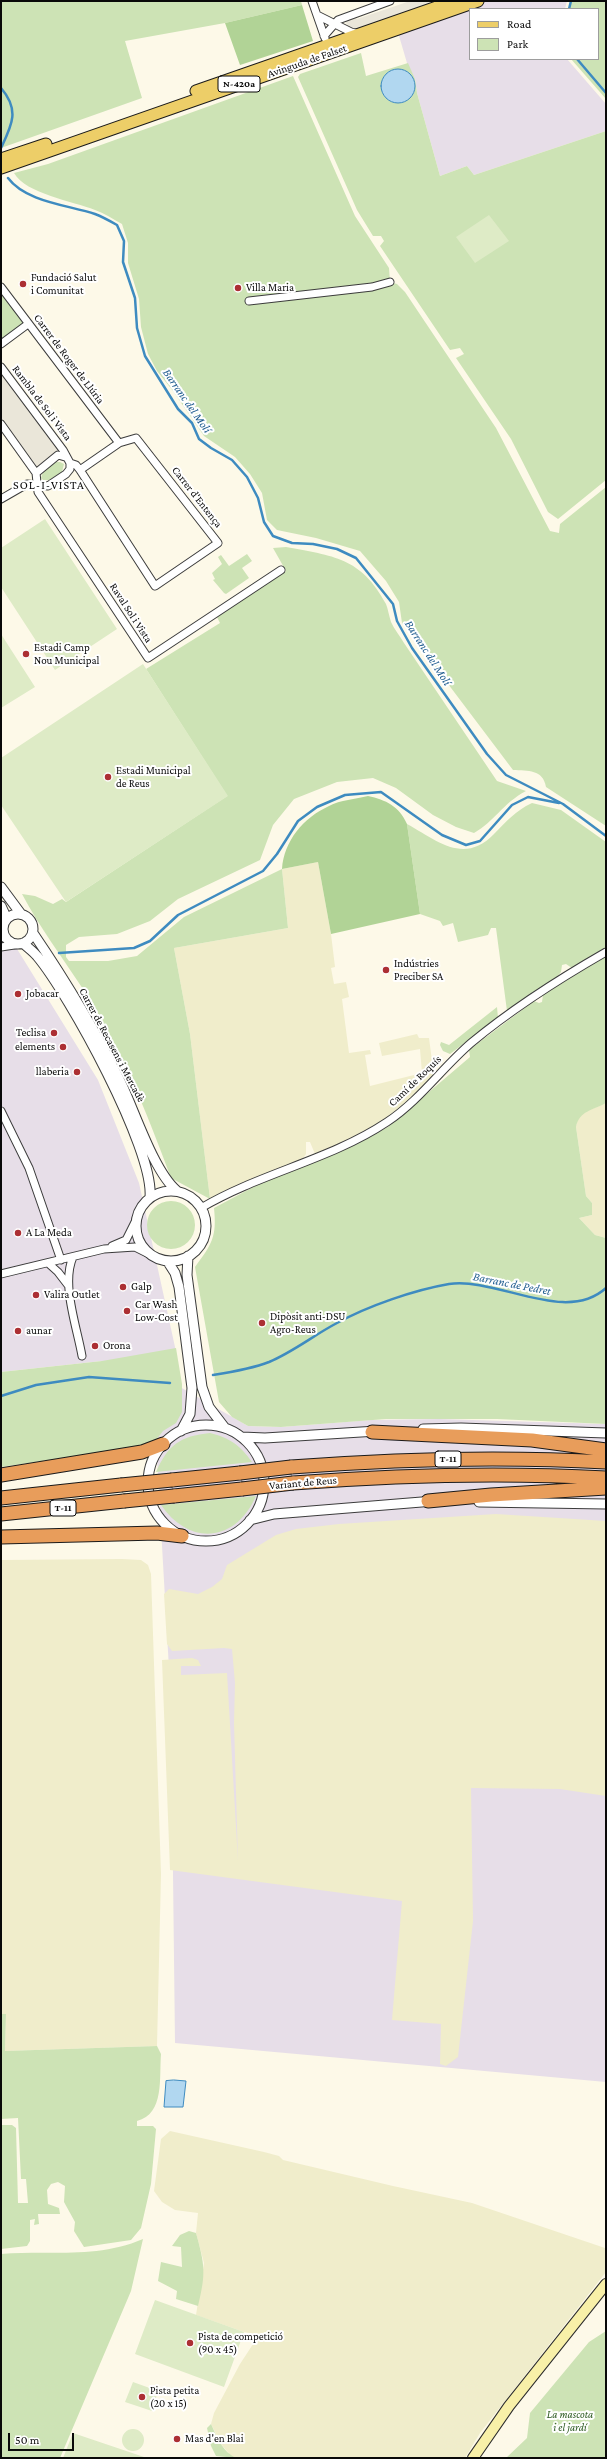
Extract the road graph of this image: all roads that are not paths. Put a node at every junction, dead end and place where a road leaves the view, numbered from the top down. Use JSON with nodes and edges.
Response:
{"nodes":[{"id":1,"x":312,"y":1,"type":"edge"},
{"id":2,"x":390,"y":1,"type":"edge"},
{"id":3,"x":454,"y":1,"type":"edge"},
{"id":4,"x":478,"y":1,"type":"edge"},
{"id":5,"x":317,"y":15,"type":"junction"},
{"id":6,"x":334,"y":24,"type":"junction"},
{"id":7,"x":361,"y":34,"type":"junction"},
{"id":8,"x":326,"y":41,"type":"junction"},
{"id":9,"x":1,"y":159,"type":"edge"},
{"id":10,"x":1,"y":168,"type":"edge"},
{"id":11,"x":390,"y":282,"type":"dead end"},
{"id":12,"x":1,"y":287,"type":"edge"},
{"id":13,"x":249,"y":301,"type":"dead end"},
{"id":14,"x":28,"y":324,"type":"junction"},
{"id":15,"x":1,"y":344,"type":"edge"},
{"id":16,"x":1,"y":366,"type":"edge"},
{"id":17,"x":1,"y":424,"type":"edge"},
{"id":18,"x":119,"y":443,"type":"junction"},
{"id":19,"x":68,"y":460,"type":"junction"},
{"id":20,"x":80,"y":470,"type":"junction"},
{"id":21,"x":36,"y":472,"type":"junction"},
{"id":22,"x":38,"y":485,"type":"junction"},
{"id":23,"x":1,"y":498,"type":"edge"},
{"id":24,"x":281,"y":570,"type":"dead end"},
{"id":25,"x":1,"y":887,"type":"edge"},
{"id":26,"x":1,"y":906,"type":"edge"},
{"id":27,"x":21,"y":914,"type":"junction"},
{"id":28,"x":7,"y":918,"type":"junction"},
{"id":29,"x":33,"y":933,"type":"junction"},
{"id":30,"x":3,"y":937,"type":"edge"},
{"id":31,"x":22,"y":944,"type":"junction"},
{"id":32,"x":1,"y":947,"type":"edge"},
{"id":33,"x":606,"y":952,"type":"edge"},
{"id":34,"x":1,"y":1111,"type":"edge"},
{"id":35,"x":176,"y":1191,"type":"junction"},
{"id":36,"x":150,"y":1196,"type":"junction"},
{"id":37,"x":201,"y":1208,"type":"junction"},
{"id":38,"x":135,"y":1222,"type":"junction"},
{"id":39,"x":104,"y":1249,"type":"junction"},
{"id":40,"x":147,"y":1252,"type":"junction"},
{"id":41,"x":188,"y":1256,"type":"junction"},
{"id":42,"x":73,"y":1257,"type":"junction"},
{"id":43,"x":62,"y":1260,"type":"junction"},
{"id":44,"x":168,"y":1262,"type":"junction"},
{"id":45,"x":48,"y":1263,"type":"junction"},
{"id":46,"x":1,"y":1274,"type":"edge"},
{"id":47,"x":68,"y":1286,"type":"junction"},
{"id":48,"x":82,"y":1356,"type":"dead end"},
{"id":49,"x":225,"y":1428,"type":"junction"},
{"id":50,"x":181,"y":1430,"type":"junction"},
{"id":51,"x":372,"y":1432,"type":"junction"},
{"id":52,"x":606,"y":1433,"type":"edge"},
{"id":53,"x":242,"y":1437,"type":"junction"},
{"id":54,"x":164,"y":1444,"type":"junction"},
{"id":55,"x":606,"y":1450,"type":"edge"},
{"id":56,"x":606,"y":1462,"type":"edge"},
{"id":57,"x":1,"y":1475,"type":"edge"},
{"id":58,"x":606,"y":1478,"type":"edge"},
{"id":59,"x":606,"y":1488,"type":"edge"},
{"id":60,"x":1,"y":1498,"type":"edge"},
{"id":61,"x":428,"y":1501,"type":"junction"},
{"id":62,"x":606,"y":1504,"type":"edge"},
{"id":63,"x":1,"y":1514,"type":"edge"},
{"id":64,"x":250,"y":1520,"type":"junction"},
{"id":65,"x":182,"y":1536,"type":"junction"},
{"id":66,"x":1,"y":1537,"type":"edge"},
{"id":67,"x":606,"y":2284,"type":"edge"},
{"id":68,"x":473,"y":2458,"type":"edge"}],
"edges":[{"from":1,"to":5,"type":"street"},
{"from":2,"to":6,"type":"street","name":"Avinguda de Falset"},
{"from":3,"to":7,"type":"main road","name":"Avinguda de Falset","number":"N-420a"},
{"from":4,"to":10,"type":"main road","name":"Avinguda de Falset","number":"N-420a"},
{"from":5,"to":6,"type":"street"},
{"from":5,"to":8,"type":"street"},
{"from":6,"to":7,"type":"street"},
{"from":6,"to":8,"type":"street","name":"Avinguda de Falset"},
{"from":7,"to":8,"type":"main road","name":"Avinguda de Falset","number":"N-420a"},
{"from":8,"to":9,"type":"main road","name":"Avinguda de Falset","number":"N-420a"},
{"from":11,"to":13,"type":"street"},
{"from":12,"to":14,"type":"street","name":"Carrer de Roger de Llúria"},
{"from":14,"to":15,"type":"street"},
{"from":14,"to":18,"type":"street","name":"Carrer de Roger de Llúria"},
{"from":16,"to":19,"type":"street","name":"Rambla de Sol i Vista"},
{"from":17,"to":21,"type":"street"},
{"from":18,"to":20,"type":"street"},
{"from":18,"to":20,"type":"street","name":"Carrer d'Entença"},
{"from":19,"to":20,"type":"street","name":"Rambla de Sol i Vista"},
{"from":19,"to":21,"type":"street"},
{"from":19,"to":22,"type":"street"},
{"from":21,"to":22,"type":"street"},
{"from":22,"to":23,"type":"street"},
{"from":22,"to":24,"type":"street","name":"Raval Sol i Vista"},
{"from":25,"to":27,"type":"street"},
{"from":26,"to":28,"type":"street"},
{"from":27,"to":28,"type":"street"},
{"from":27,"to":29,"type":"street"},
{"from":28,"to":30,"type":"street"},
{"from":29,"to":31,"type":"street"},
{"from":29,"to":35,"type":"street","name":"Carrer de Recasens i Mercadè"},
{"from":30,"to":31,"type":"street"},
{"from":31,"to":32,"type":"street"},
{"from":31,"to":36,"type":"street","name":"Carrer de Recasens i Mercadè"},
{"from":33,"to":37,"type":"street","name":"Camí de Roquís"},
{"from":34,"to":43,"type":"street"},
{"from":35,"to":36,"type":"street"},
{"from":35,"to":37,"type":"street"},
{"from":36,"to":38,"type":"street"},
{"from":37,"to":41,"type":"street"},
{"from":38,"to":39,"type":"street"},
{"from":38,"to":40,"type":"street"},
{"from":39,"to":40,"type":"street"},
{"from":39,"to":42,"type":"street"},
{"from":40,"to":44,"type":"street"},
{"from":41,"to":44,"type":"street"},
{"from":41,"to":49,"type":"street"},
{"from":42,"to":43,"type":"street"},
{"from":42,"to":47,"type":"street"},
{"from":43,"to":45,"type":"street"},
{"from":44,"to":50,"type":"street"},
{"from":45,"to":46,"type":"street"},
{"from":45,"to":47,"type":"street"},
{"from":47,"to":48,"type":"street"},
{"from":49,"to":50,"type":"street"},
{"from":49,"to":53,"type":"street"},
{"from":50,"to":54,"type":"street"},
{"from":51,"to":52,"type":"street"},
{"from":51,"to":53,"type":"street"},
{"from":51,"to":55,"type":"highway"},
{"from":53,"to":64,"type":"street"},
{"from":54,"to":57,"type":"highway"},
{"from":54,"to":65,"type":"street"},
{"from":56,"to":60,"type":"highway","name":"Variant de Reus","number":"T-11","bridge":true},
{"from":58,"to":63,"type":"highway","name":"Variant de Reus","number":"T-11","bridge":true},
{"from":59,"to":61,"type":"highway"},
{"from":61,"to":62,"type":"street"},
{"from":61,"to":64,"type":"street"},
{"from":64,"to":65,"type":"street"},
{"from":65,"to":66,"type":"highway"},
{"from":67,"to":68,"type":"main road"}]}
